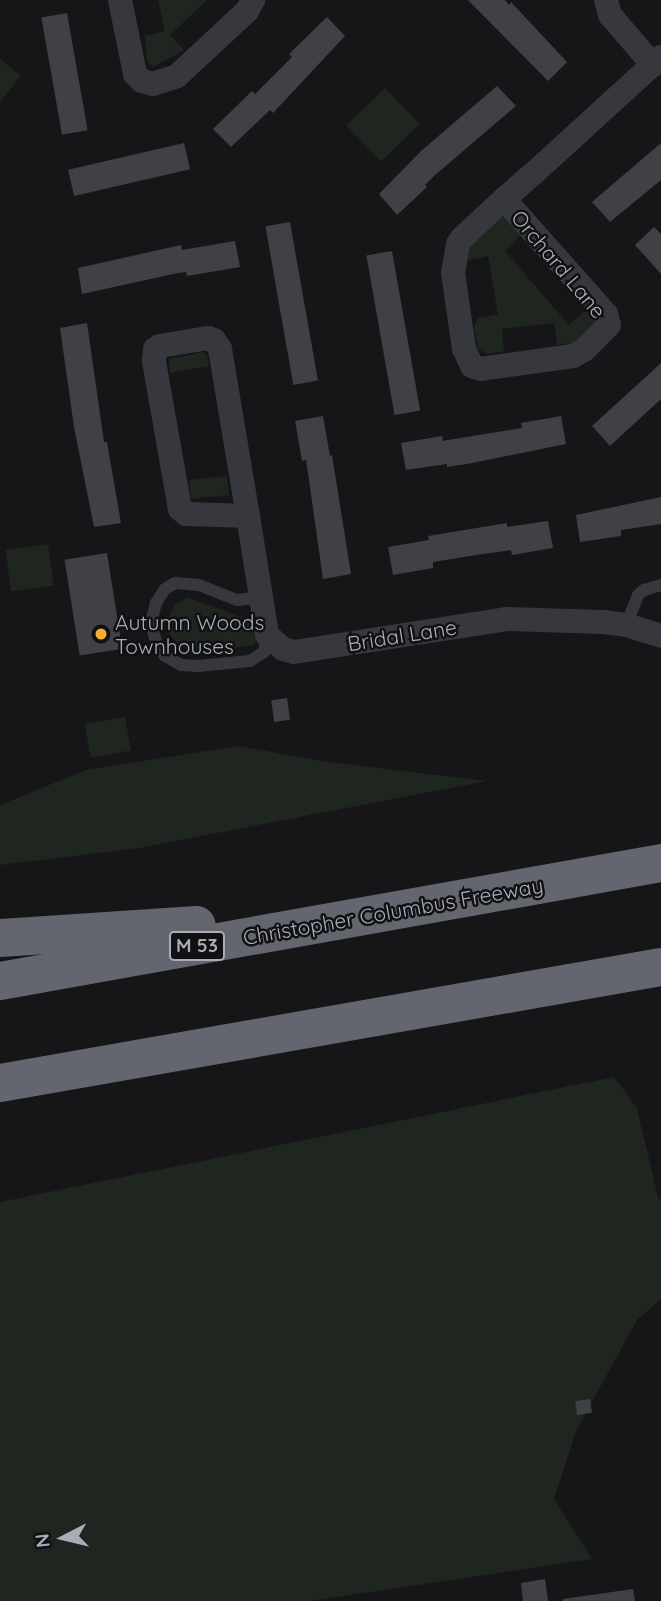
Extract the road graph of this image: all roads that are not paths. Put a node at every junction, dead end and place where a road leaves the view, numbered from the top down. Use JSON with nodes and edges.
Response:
{"nodes":[{"id":1,"x":120,"y":0,"type":"edge"},
{"id":2,"x":253,"y":0,"type":"edge"},
{"id":3,"x":603,"y":5,"type":"edge"},
{"id":4,"x":657,"y":61,"type":"edge"},
{"id":5,"x":504,"y":199,"type":"junction"},
{"id":6,"x":248,"y":516,"type":"junction"},
{"id":7,"x":661,"y":586,"type":"edge"},
{"id":8,"x":261,"y":597,"type":"junction"},
{"id":9,"x":626,"y":625,"type":"junction"},
{"id":10,"x":267,"y":635,"type":"junction"},
{"id":11,"x":661,"y":636,"type":"edge"},
{"id":12,"x":294,"y":652,"type":"junction"},
{"id":13,"x":250,"y":661,"type":"junction"},
{"id":14,"x":661,"y":863,"type":"edge"},
{"id":15,"x":394,"y":911,"type":"junction"},
{"id":16,"x":0,"y":938,"type":"edge"},
{"id":17,"x":661,"y":967,"type":"edge"},
{"id":18,"x":0,"y":981,"type":"edge"},
{"id":19,"x":323,"y":1025,"type":"junction"},
{"id":20,"x":0,"y":1083,"type":"edge"},
{"id":21,"x":0,"y":1099,"type":"edge"}],
"edges":[{"from":1,"to":2,"type":"street"},
{"from":3,"to":4,"type":"street"},
{"from":4,"to":5,"type":"street","name":"Orchard Lane"},
{"from":5,"to":5,"type":"street","name":"Orchard Lane"},
{"from":6,"to":6,"type":"street"},
{"from":6,"to":8,"type":"street"},
{"from":7,"to":9,"type":"lane"},
{"from":8,"to":10,"type":"street"},
{"from":8,"to":13,"type":"lane"},
{"from":9,"to":11,"type":"street","name":"Bridal Lane"},
{"from":9,"to":12,"type":"street","name":"Bridal Lane"},
{"from":10,"to":12,"type":"street"},
{"from":10,"to":13,"type":"lane"},
{"from":12,"to":13,"type":"lane"},
{"from":14,"to":15,"type":"highway","name":"Christopher Columbus Freeway","number":"M 53"},
{"from":15,"to":16,"type":"highway"},
{"from":15,"to":18,"type":"highway","name":"Christopher Columbus Freeway","number":"M 53"},
{"from":17,"to":19,"type":"highway"},
{"from":19,"to":20,"type":"highway"},
{"from":19,"to":21,"type":"highway"}]}
